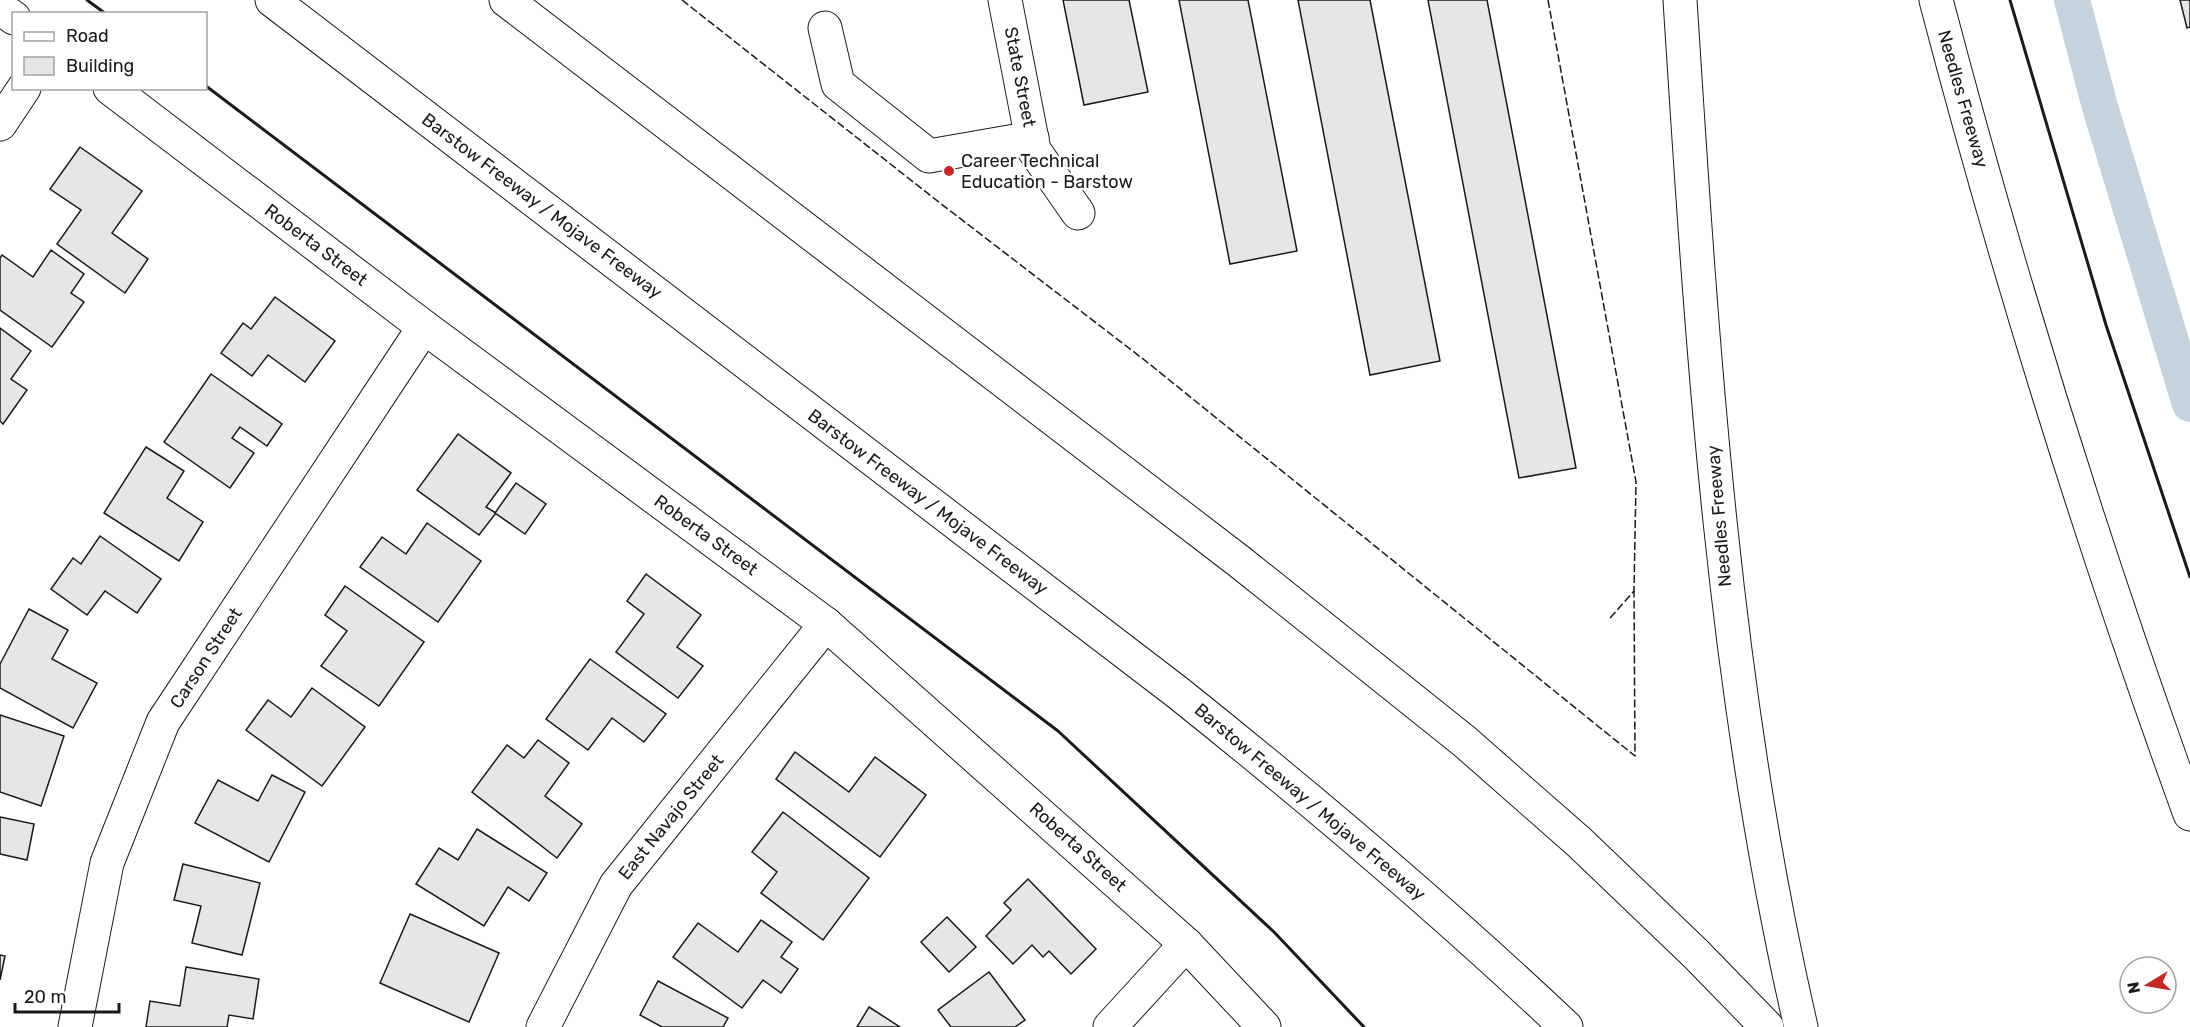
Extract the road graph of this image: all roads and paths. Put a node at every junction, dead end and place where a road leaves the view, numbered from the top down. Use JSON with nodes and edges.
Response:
{"nodes":[{"id":1,"x":272,"y":0,"type":"edge"},
{"id":2,"x":506,"y":0,"type":"edge"},
{"id":3,"x":1005,"y":0,"type":"edge"},
{"id":4,"x":1680,"y":0,"type":"edge"},
{"id":5,"x":1936,"y":0,"type":"edge"},
{"id":6,"x":825,"y":28,"type":"dead end"},
{"id":7,"x":23,"y":90,"type":"edge"},
{"id":8,"x":113,"y":90,"type":"edge"},
{"id":9,"x":0,"y":124,"type":"edge"},
{"id":10,"x":1032,"y":138,"type":"junction"},
{"id":11,"x":1078,"y":213,"type":"dead end"},
{"id":12,"x":424,"y":327,"type":"junction"},
{"id":13,"x":826,"y":624,"type":"junction"},
{"id":14,"x":2190,"y":814,"type":"edge"},
{"id":15,"x":1186,"y":944,"type":"junction"},
{"id":16,"x":75,"y":1027,"type":"edge"},
{"id":17,"x":543,"y":1027,"type":"edge"},
{"id":18,"x":1110,"y":1027,"type":"edge"},
{"id":19,"x":1264,"y":1027,"type":"edge"},
{"id":20,"x":1566,"y":1027,"type":"edge"},
{"id":21,"x":1767,"y":1027,"type":"edge"},
{"id":22,"x":1801,"y":1027,"type":"edge"}],
"edges":[{"from":1,"to":20,"type":"main road","name":"Barstow Freeway / Mojave Freeway"},
{"from":2,"to":21,"type":"main road"},
{"from":3,"to":10,"type":"main road","name":"State Street"},
{"from":4,"to":22,"type":"main road","name":"Needles Freeway"},
{"from":5,"to":14,"type":"main road","name":"Needles Freeway"},
{"from":6,"to":10,"type":"main road"},
{"from":7,"to":9,"type":"main road"},
{"from":8,"to":12,"type":"main road","name":"Roberta Street"},
{"from":10,"to":11,"type":"main road","name":"State Street"},
{"from":12,"to":13,"type":"main road","name":"Roberta Street"},
{"from":12,"to":16,"type":"main road","name":"Carson Street"},
{"from":13,"to":15,"type":"main road","name":"Roberta Street"},
{"from":13,"to":17,"type":"main road","name":"East Navajo Street"},
{"from":15,"to":18,"type":"main road"},
{"from":15,"to":19,"type":"main road","name":"Roberta Street"}]}
